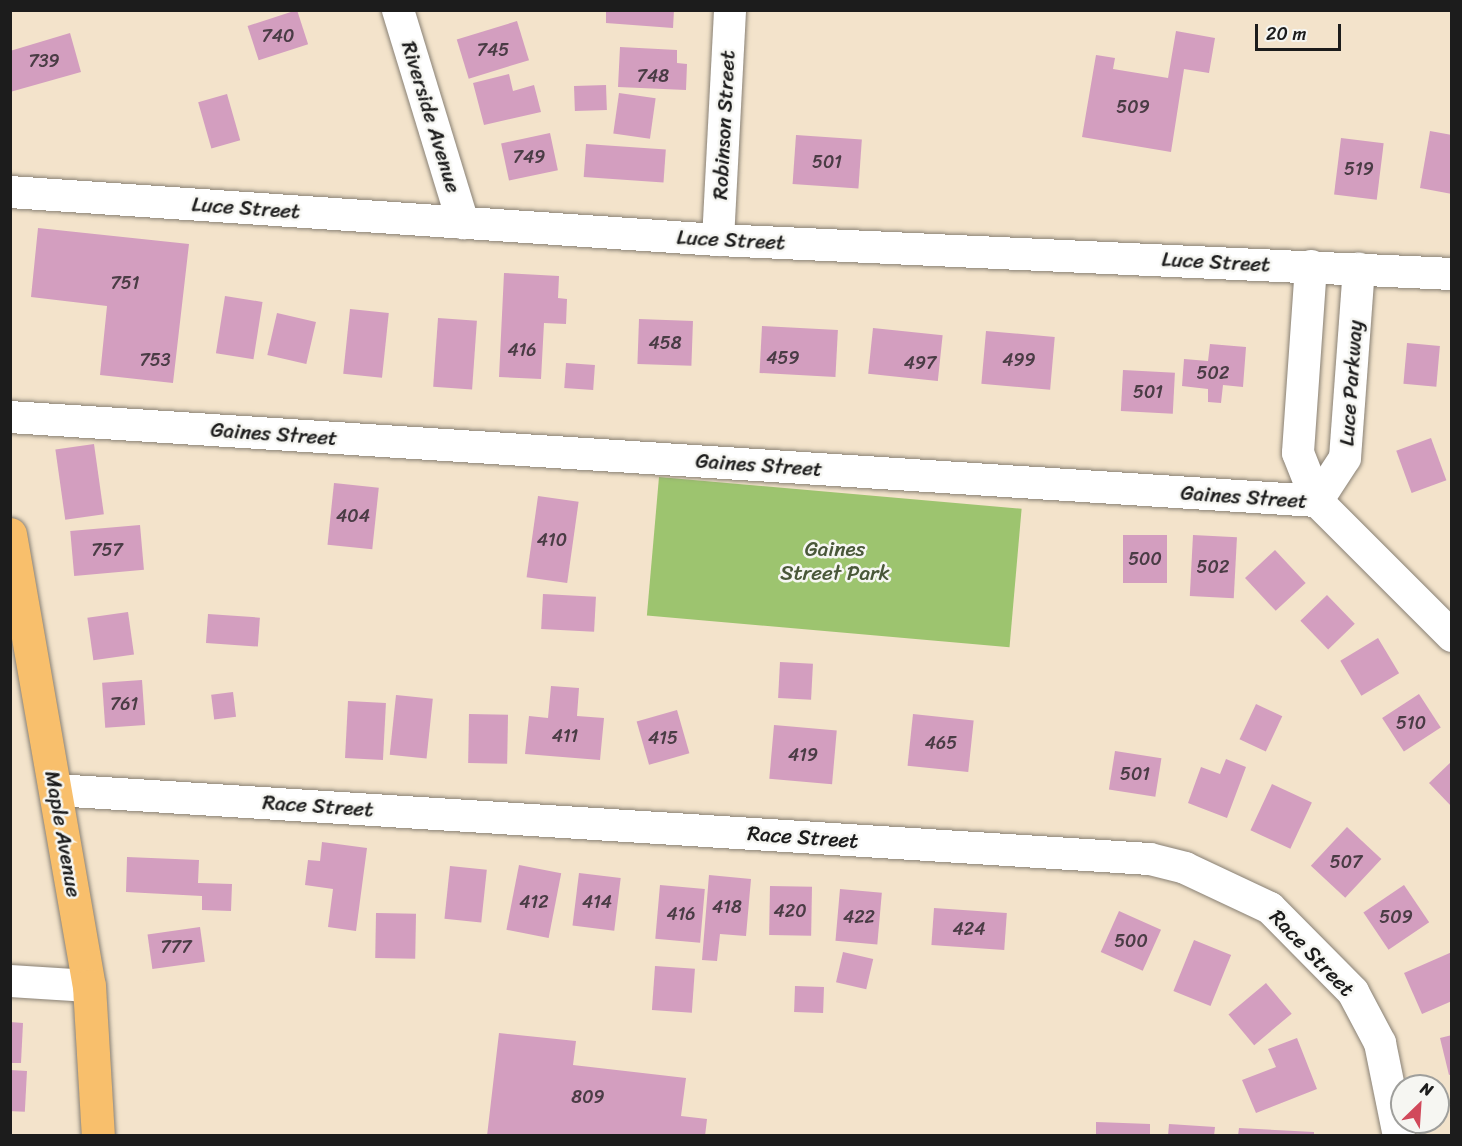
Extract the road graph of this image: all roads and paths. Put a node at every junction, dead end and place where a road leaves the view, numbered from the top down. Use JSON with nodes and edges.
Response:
{"nodes":[{"id":1,"x":398,"y":10,"type":"edge"},
{"id":2,"x":730,"y":10,"type":"edge"},
{"id":3,"x":10,"y":192,"type":"edge"},
{"id":4,"x":463,"y":223,"type":"junction"},
{"id":5,"x":718,"y":240,"type":"junction"},
{"id":6,"x":1311,"y":266,"type":"junction"},
{"id":7,"x":1359,"y":268,"type":"junction"},
{"id":8,"x":1452,"y":274,"type":"edge"},
{"id":9,"x":10,"y":417,"type":"edge"},
{"id":10,"x":1317,"y":501,"type":"junction"},
{"id":11,"x":10,"y":534,"type":"edge"},
{"id":12,"x":14,"y":571,"type":"edge"},
{"id":13,"x":1452,"y":636,"type":"edge"},
{"id":14,"x":56,"y":790,"type":"junction"},
{"id":15,"x":10,"y":981,"type":"edge"},
{"id":16,"x":88,"y":986,"type":"junction"},
{"id":17,"x":98,"y":1136,"type":"edge"},
{"id":18,"x":1399,"y":1136,"type":"edge"}],
"edges":[{"from":1,"to":4,"type":"street","name":"Riverside Avenue"},
{"from":2,"to":5,"type":"street","name":"Robinson Street"},
{"from":3,"to":4,"type":"street","name":"Luce Street"},
{"from":4,"to":5,"type":"street","name":"Luce Street"},
{"from":5,"to":6,"type":"street","name":"Luce Street"},
{"from":6,"to":7,"type":"street","name":"Luce Street"},
{"from":6,"to":10,"type":"street"},
{"from":7,"to":8,"type":"street","name":"Luce Street"},
{"from":7,"to":10,"type":"street","name":"Luce Parkway"},
{"from":9,"to":10,"type":"street","name":"Gaines Street"},
{"from":10,"to":13,"type":"street","name":"Gaines Street"},
{"from":11,"to":12,"type":"main road","name":"Maple Avenue"},
{"from":12,"to":14,"type":"main road","name":"Maple Avenue"},
{"from":14,"to":16,"type":"main road","name":"Maple Avenue"},
{"from":14,"to":18,"type":"street","name":"Race Street"},
{"from":15,"to":16,"type":"street"},
{"from":16,"to":17,"type":"main road","name":"Maple Avenue"}]}
